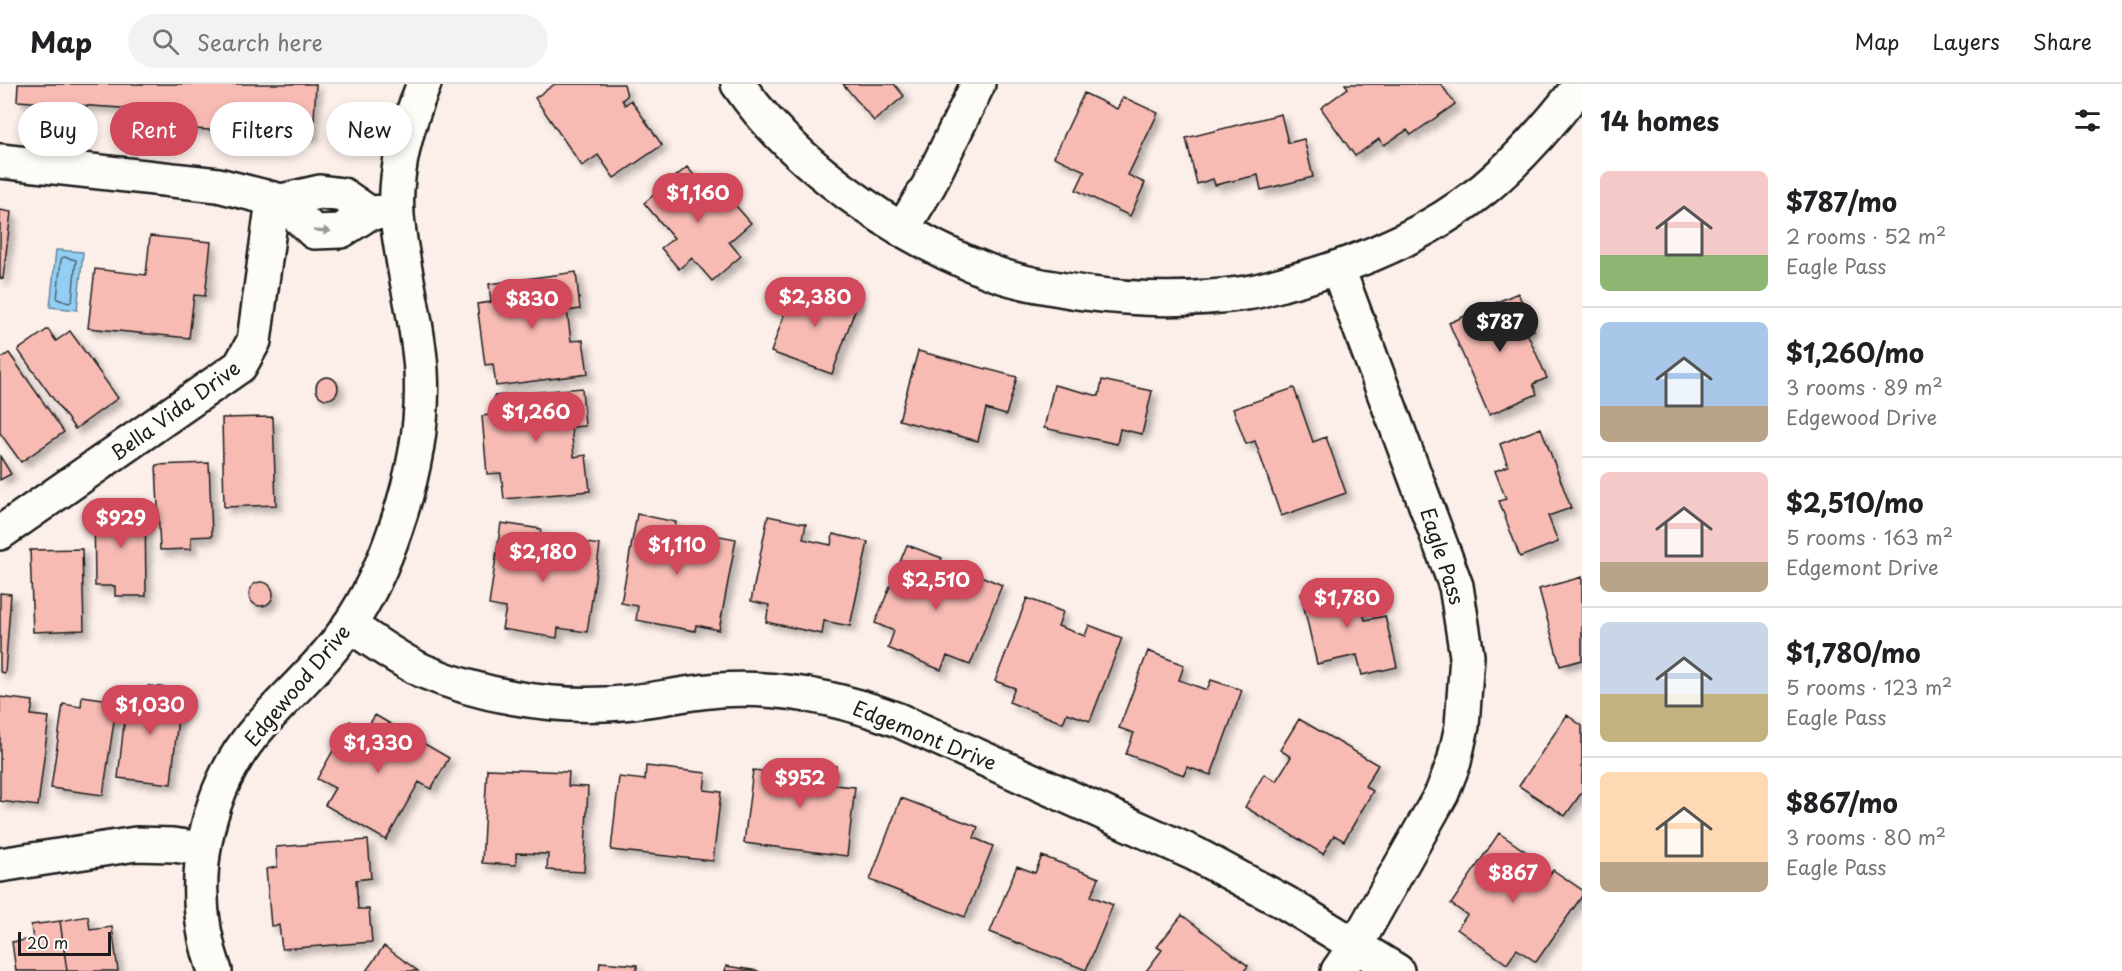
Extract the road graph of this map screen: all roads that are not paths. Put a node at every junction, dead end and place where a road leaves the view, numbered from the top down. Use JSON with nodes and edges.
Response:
{"nodes":[{"id":1,"x":424,"y":84,"type":"edge"},
{"id":2,"x":738,"y":84,"type":"edge"},
{"id":3,"x":978,"y":84,"type":"edge"},
{"id":4,"x":1581,"y":84,"type":"edge"},
{"id":5,"x":0,"y":161,"type":"edge"},
{"id":6,"x":277,"y":200,"type":"junction"},
{"id":7,"x":383,"y":212,"type":"junction"},
{"id":8,"x":902,"y":230,"type":"junction"},
{"id":9,"x":1338,"y":269,"type":"junction"},
{"id":10,"x":0,"y":533,"type":"edge"},
{"id":11,"x":349,"y":625,"type":"junction"},
{"id":12,"x":202,"y":849,"type":"junction"},
{"id":13,"x":0,"y":865,"type":"edge"},
{"id":14,"x":1347,"y":958,"type":"edge"},
{"id":15,"x":215,"y":971,"type":"edge"},
{"id":16,"x":1397,"y":971,"type":"edge"}],
"edges":[{"from":1,"to":7,"type":"street","name":"Edgewood Drive"},
{"from":2,"to":8,"type":"street"},
{"from":3,"to":8,"type":"street"},
{"from":4,"to":9,"type":"street"},
{"from":5,"to":6,"type":"street"},
{"from":6,"to":7,"type":"street"},
{"from":6,"to":10,"type":"street","name":"Bella Vida Drive"},
{"from":7,"to":11,"type":"street","name":"Edgewood Drive"},
{"from":8,"to":9,"type":"street"},
{"from":9,"to":14,"type":"street","name":"Eagle Pass"},
{"from":11,"to":12,"type":"street","name":"Edgewood Drive"},
{"from":11,"to":14,"type":"street","name":"Edgemont Drive"},
{"from":12,"to":13,"type":"street"},
{"from":12,"to":15,"type":"street","name":"Edgewood Drive"},
{"from":14,"to":16,"type":"street","name":"Edgemont Drive"}]}
